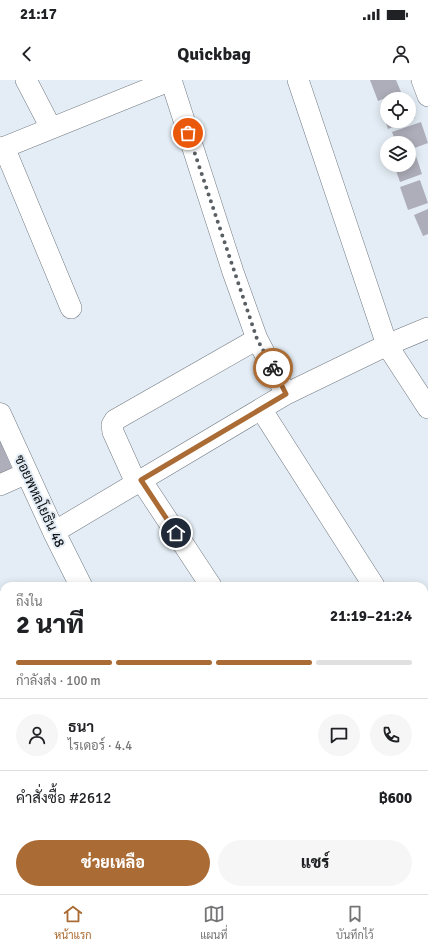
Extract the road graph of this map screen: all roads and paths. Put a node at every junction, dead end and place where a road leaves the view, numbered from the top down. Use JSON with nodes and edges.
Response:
{"nodes":[{"id":1,"x":26,"y":80,"type":"edge"},
{"id":2,"x":298,"y":80,"type":"edge"},
{"id":3,"x":422,"y":80,"type":"edge"},
{"id":4,"x":428,"y":96,"type":"edge"},
{"id":5,"x":51,"y":128,"type":"junction"},
{"id":6,"x":2,"y":148,"type":"edge"},
{"id":7,"x":71,"y":308,"type":"dead end"},
{"id":8,"x":428,"y":328,"type":"edge"},
{"id":9,"x":257,"y":339,"type":"junction"},
{"id":10,"x":387,"y":345,"type":"junction"},
{"id":11,"x":286,"y":394,"type":"junction"},
{"id":12,"x":428,"y":408,"type":"edge"},
{"id":13,"x":261,"y":409,"type":"junction"},
{"id":14,"x":0,"y":414,"type":"edge"},
{"id":15,"x":27,"y":473,"type":"junction"},
{"id":16,"x":138,"y":482,"type":"junction"},
{"id":17,"x":0,"y":485,"type":"edge"},
{"id":18,"x":54,"y":532,"type":"junction"},
{"id":19,"x":79,"y":582,"type":"edge"},
{"id":20,"x":208,"y":582,"type":"edge"},
{"id":21,"x":371,"y":582,"type":"edge"}],
"edges":[{"from":1,"to":5,"type":"street"},
{"from":2,"to":10,"type":"street"},
{"from":3,"to":4,"type":"street"},
{"from":5,"to":6,"type":"street"},
{"from":5,"to":9,"type":"street"},
{"from":6,"to":7,"type":"street"},
{"from":8,"to":10,"type":"street"},
{"from":9,"to":11,"type":"street"},
{"from":9,"to":16,"type":"street"},
{"from":10,"to":11,"type":"street"},
{"from":10,"to":12,"type":"street"},
{"from":11,"to":13,"type":"street"},
{"from":13,"to":16,"type":"street"},
{"from":13,"to":21,"type":"street"},
{"from":14,"to":15,"type":"street","name":"ซอยพหลโยธิน 48"},
{"from":15,"to":17,"type":"street"},
{"from":15,"to":18,"type":"street","name":"ซอยพหลโยธิน 48"},
{"from":16,"to":18,"type":"street"},
{"from":16,"to":20,"type":"street"},
{"from":18,"to":19,"type":"street","name":"ซอยพหลโยธิน 48"}]}
